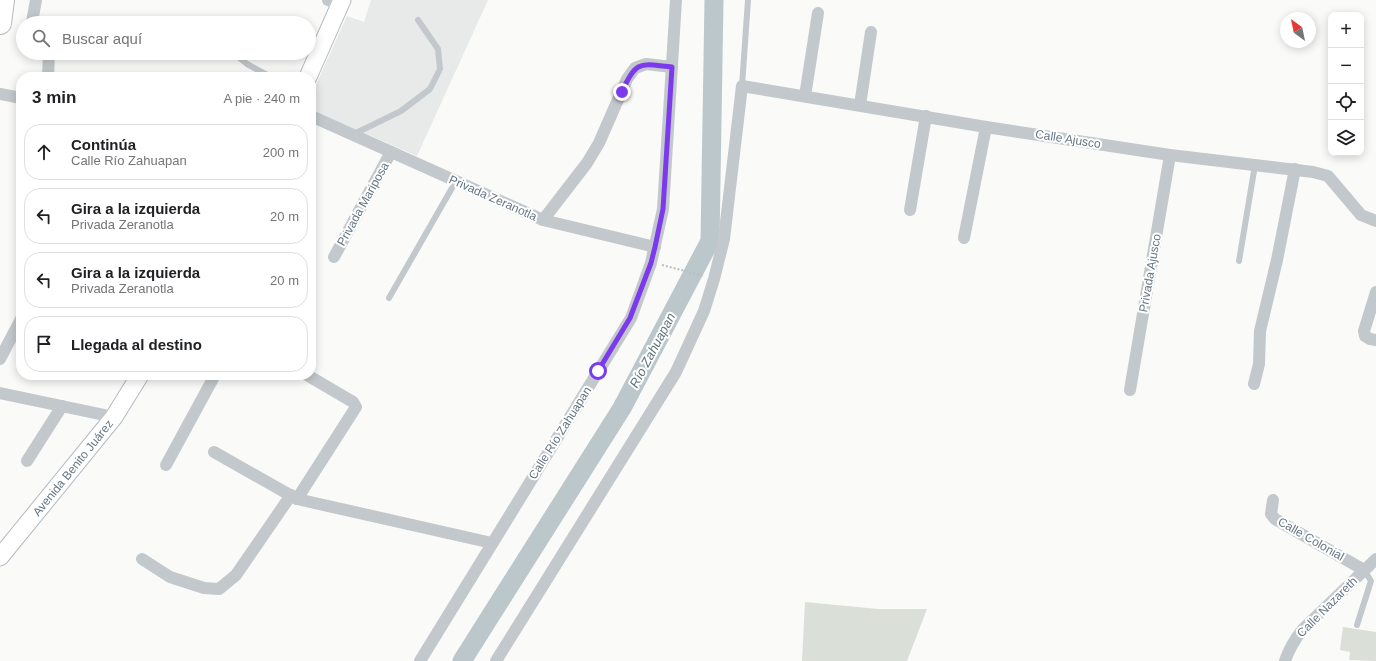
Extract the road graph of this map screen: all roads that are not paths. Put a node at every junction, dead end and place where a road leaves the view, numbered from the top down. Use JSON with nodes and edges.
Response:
{"nodes":[{"id":1,"x":3,"y":0,"type":"edge"},
{"id":2,"x":36,"y":0,"type":"edge"},
{"id":3,"x":676,"y":0,"type":"edge"},
{"id":4,"x":748,"y":0,"type":"edge"},
{"id":5,"x":337,"y":2,"type":"edge"},
{"id":6,"x":818,"y":13,"type":"dead end"},
{"id":7,"x":32,"y":16,"type":"edge"},
{"id":8,"x":418,"y":20,"type":"dead end"},
{"id":9,"x":0,"y":23,"type":"edge"},
{"id":10,"x":871,"y":32,"type":"dead end"},
{"id":11,"x":316,"y":56,"type":"edge"},
{"id":12,"x":49,"y":60,"type":"edge"},
{"id":13,"x":242,"y":60,"type":"edge"},
{"id":14,"x":315,"y":60,"type":"edge"},
{"id":15,"x":672,"y":67,"type":"junction"},
{"id":16,"x":48,"y":72,"type":"edge"},
{"id":17,"x":262,"y":72,"type":"edge"},
{"id":18,"x":310,"y":72,"type":"edge"},
{"id":19,"x":742,"y":86,"type":"junction"},
{"id":20,"x":0,"y":94,"type":"edge"},
{"id":21,"x":805,"y":96,"type":"junction"},
{"id":22,"x":16,"y":97,"type":"edge"},
{"id":23,"x":860,"y":105,"type":"junction"},
{"id":24,"x":926,"y":116,"type":"junction"},
{"id":25,"x":316,"y":118,"type":"edge"},
{"id":26,"x":986,"y":127,"type":"junction"},
{"id":27,"x":352,"y":135,"type":"junction"},
{"id":28,"x":391,"y":152,"type":"junction"},
{"id":29,"x":1170,"y":155,"type":"junction"},
{"id":30,"x":1255,"y":165,"type":"junction"},
{"id":31,"x":1295,"y":170,"type":"junction"},
{"id":32,"x":456,"y":181,"type":"junction"},
{"id":33,"x":910,"y":210,"type":"dead end"},
{"id":34,"x":543,"y":220,"type":"junction"},
{"id":35,"x":1376,"y":221,"type":"edge"},
{"id":36,"x":964,"y":238,"type":"dead end"},
{"id":37,"x":655,"y":247,"type":"junction"},
{"id":38,"x":334,"y":257,"type":"dead end"},
{"id":39,"x":1239,"y":261,"type":"dead end"},
{"id":40,"x":1376,"y":292,"type":"edge"},
{"id":41,"x":389,"y":298,"type":"dead end"},
{"id":42,"x":16,"y":329,"type":"edge"},
{"id":43,"x":1370,"y":338,"type":"edge"},
{"id":44,"x":0,"y":359,"type":"edge"},
{"id":45,"x":137,"y":380,"type":"edge"},
{"id":46,"x":211,"y":380,"type":"edge"},
{"id":47,"x":316,"y":380,"type":"edge"},
{"id":48,"x":1254,"y":384,"type":"dead end"},
{"id":49,"x":1130,"y":390,"type":"dead end"},
{"id":50,"x":1,"y":394,"type":"edge"},
{"id":51,"x":62,"y":406,"type":"junction"},
{"id":52,"x":114,"y":417,"type":"junction"},
{"id":53,"x":214,"y":452,"type":"dead end"},
{"id":54,"x":27,"y":461,"type":"dead end"},
{"id":55,"x":166,"y":465,"type":"dead end"},
{"id":56,"x":294,"y":497,"type":"junction"},
{"id":57,"x":1273,"y":500,"type":"dead end"},
{"id":58,"x":492,"y":543,"type":"junction"},
{"id":59,"x":2,"y":549,"type":"edge"},
{"id":60,"x":142,"y":559,"type":"dead end"},
{"id":61,"x":1376,"y":559,"type":"edge"},
{"id":62,"x":1364,"y":570,"type":"junction"},
{"id":63,"x":1357,"y":625,"type":"dead end"},
{"id":64,"x":420,"y":661,"type":"edge"},
{"id":65,"x":496,"y":661,"type":"edge"},
{"id":66,"x":1285,"y":661,"type":"edge"}],
"edges":[{"from":1,"to":9,"type":"highway"},
{"from":2,"to":7,"type":"street"},
{"from":3,"to":15,"type":"street","name":"Calle Río Zahuapan"},
{"from":4,"to":19,"type":"lane"},
{"from":5,"to":11,"type":"main road"},
{"from":6,"to":21,"type":"street"},
{"from":8,"to":27,"type":"lane"},
{"from":10,"to":23,"type":"street"},
{"from":12,"to":16,"type":"street"},
{"from":13,"to":17,"type":"lane"},
{"from":14,"to":18,"type":"main road"},
{"from":15,"to":34,"type":"street","name":"Privada Zeranotla"},
{"from":15,"to":37,"type":"street","name":"Calle Río Zahuapan"},
{"from":19,"to":21,"type":"street","name":"Calle Ajusco"},
{"from":19,"to":65,"type":"street"},
{"from":20,"to":22,"type":"street"},
{"from":21,"to":23,"type":"street","name":"Calle Ajusco"},
{"from":23,"to":24,"type":"street","name":"Calle Ajusco"},
{"from":24,"to":26,"type":"street","name":"Calle Ajusco"},
{"from":24,"to":33,"type":"street"},
{"from":25,"to":27,"type":"street","name":"Privada Zeranotla"},
{"from":26,"to":29,"type":"street","name":"Calle Ajusco"},
{"from":26,"to":36,"type":"street"},
{"from":27,"to":28,"type":"street","name":"Privada Zeranotla"},
{"from":28,"to":32,"type":"street","name":"Privada Zeranotla"},
{"from":28,"to":38,"type":"street","name":"Privada Mariposa"},
{"from":29,"to":30,"type":"street","name":"Calle Ajusco"},
{"from":29,"to":49,"type":"street","name":"Privada Ajusco"},
{"from":30,"to":31,"type":"street","name":"Calle Ajusco"},
{"from":30,"to":39,"type":"lane"},
{"from":31,"to":35,"type":"street","name":"Calle Ajusco"},
{"from":31,"to":48,"type":"street"},
{"from":32,"to":34,"type":"street","name":"Privada Zeranotla"},
{"from":32,"to":41,"type":"lane"},
{"from":34,"to":37,"type":"street"},
{"from":37,"to":58,"type":"street","name":"Calle Río Zahuapan"},
{"from":40,"to":43,"type":"street"},
{"from":42,"to":44,"type":"street"},
{"from":45,"to":52,"type":"main road","name":"Avenida Benito Juárez"},
{"from":46,"to":55,"type":"street"},
{"from":47,"to":56,"type":"street"},
{"from":50,"to":51,"type":"street"},
{"from":51,"to":52,"type":"street"},
{"from":51,"to":54,"type":"street"},
{"from":52,"to":59,"type":"main road","name":"Avenida Benito Juárez"},
{"from":53,"to":56,"type":"street"},
{"from":56,"to":58,"type":"street"},
{"from":56,"to":60,"type":"street"},
{"from":57,"to":62,"type":"street","name":"Calle Colonial"},
{"from":58,"to":64,"type":"street","name":"Calle Río Zahuapan"},
{"from":61,"to":62,"type":"street","name":"Calle Nazareth"},
{"from":62,"to":63,"type":"lane"},
{"from":62,"to":66,"type":"street","name":"Calle Nazareth"}]}
